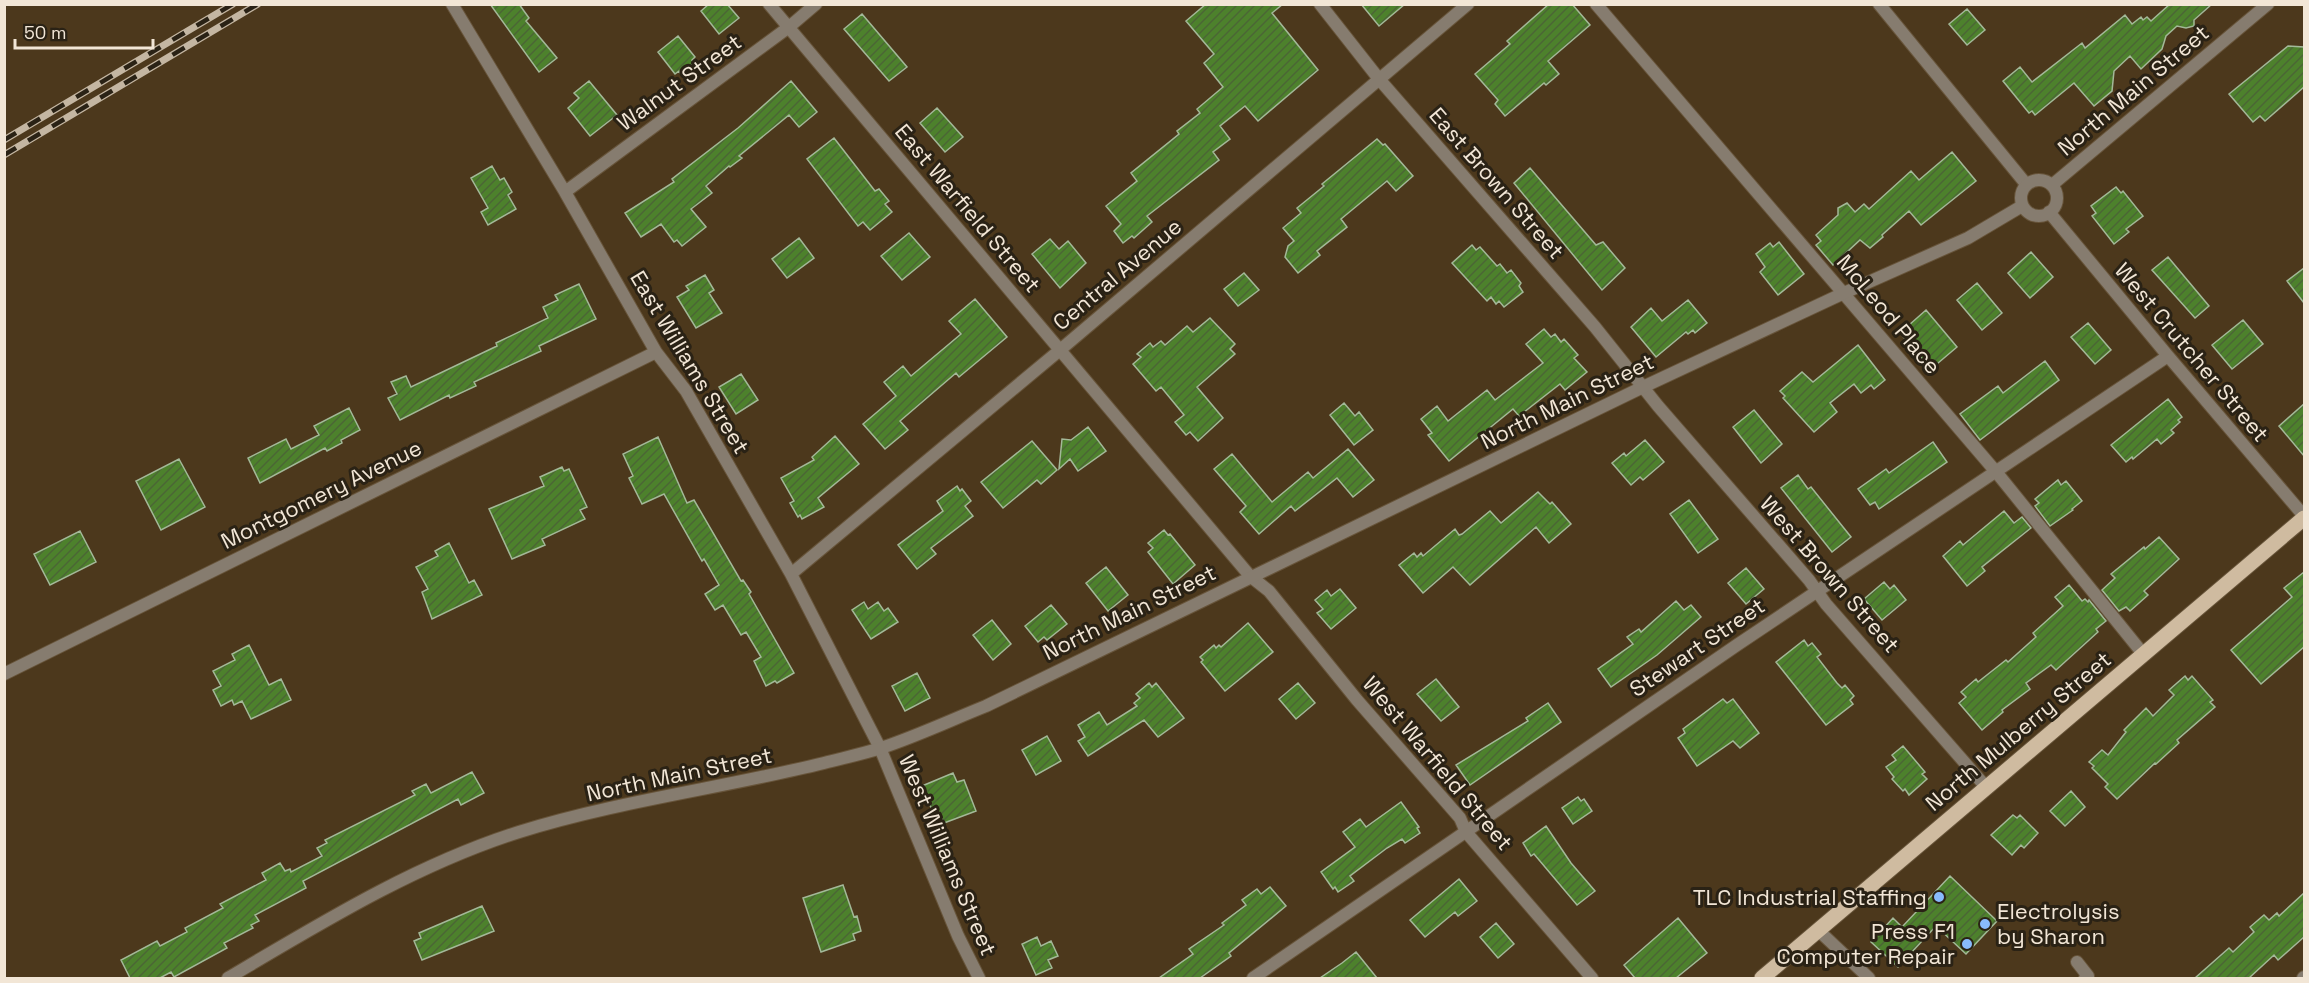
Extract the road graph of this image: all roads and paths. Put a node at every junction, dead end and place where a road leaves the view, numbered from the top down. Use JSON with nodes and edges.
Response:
{"nodes":[{"id":1,"x":452,"y":4,"type":"edge"},
{"id":2,"x":769,"y":4,"type":"edge"},
{"id":3,"x":816,"y":4,"type":"edge"},
{"id":4,"x":1320,"y":4,"type":"edge"},
{"id":5,"x":1468,"y":4,"type":"edge"},
{"id":6,"x":1596,"y":4,"type":"edge"},
{"id":7,"x":1879,"y":4,"type":"edge"},
{"id":8,"x":2268,"y":4,"type":"edge"},
{"id":9,"x":789,"y":27,"type":"junction"},
{"id":10,"x":1379,"y":79,"type":"junction"},
{"id":11,"x":2026,"y":184,"type":"junction"},
{"id":12,"x":2052,"y":185,"type":"junction"},
{"id":13,"x":565,"y":192,"type":"junction"},
{"id":14,"x":2022,"y":206,"type":"junction"},
{"id":15,"x":2049,"y":212,"type":"junction"},
{"id":16,"x":1844,"y":293,"type":"junction"},
{"id":17,"x":1060,"y":350,"type":"junction"},
{"id":18,"x":656,"y":352,"type":"junction"},
{"id":19,"x":2168,"y":356,"type":"junction"},
{"id":20,"x":1643,"y":387,"type":"junction"},
{"id":21,"x":1997,"y":473,"type":"junction"},
{"id":22,"x":2304,"y":517,"type":"edge"},
{"id":23,"x":791,"y":574,"type":"junction"},
{"id":24,"x":1250,"y":576,"type":"junction"},
{"id":25,"x":1818,"y":592,"type":"junction"},
{"id":26,"x":2144,"y":655,"type":"junction"},
{"id":27,"x":4,"y":674,"type":"edge"},
{"id":28,"x":880,"y":748,"type":"junction"},
{"id":29,"x":1986,"y":787,"type":"junction"},
{"id":30,"x":1466,"y":832,"type":"junction"},
{"id":31,"x":1818,"y":930,"type":"junction"},
{"id":32,"x":2077,"y":962,"type":"dead end"},
{"id":33,"x":1269,"y":974,"type":"edge"},
{"id":34,"x":228,"y":978,"type":"edge"},
{"id":35,"x":979,"y":978,"type":"edge"},
{"id":36,"x":1253,"y":978,"type":"edge"},
{"id":37,"x":1592,"y":978,"type":"edge"},
{"id":38,"x":1762,"y":978,"type":"edge"},
{"id":39,"x":1869,"y":978,"type":"edge"},
{"id":40,"x":2085,"y":978,"type":"edge"}],
"edges":[{"from":1,"to":13,"type":"street","name":"East Williams Street"},
{"from":2,"to":9,"type":"street","name":"East Warfield Street"},
{"from":3,"to":9,"type":"street","name":"Walnut Street"},
{"from":4,"to":10,"type":"street","name":"East Brown Street"},
{"from":5,"to":10,"type":"street","name":"Central Avenue"},
{"from":6,"to":16,"type":"street","name":"McLeod Place"},
{"from":7,"to":11,"type":"street"},
{"from":8,"to":12,"type":"street","name":"North Main Street"},
{"from":9,"to":13,"type":"street","name":"Walnut Street"},
{"from":9,"to":17,"type":"street","name":"East Warfield Street"},
{"from":10,"to":17,"type":"street","name":"Central Avenue"},
{"from":10,"to":20,"type":"street","name":"East Brown Street"},
{"from":11,"to":12,"type":"street","name":"North Main Street"},
{"from":11,"to":14,"type":"street"},
{"from":12,"to":15,"type":"street","name":"North Main Street"},
{"from":13,"to":18,"type":"street","name":"East Williams Street"},
{"from":14,"to":15,"type":"street"},
{"from":14,"to":16,"type":"street","name":"North Main Street"},
{"from":15,"to":19,"type":"street","name":"West Crutcher Street"},
{"from":16,"to":20,"type":"street","name":"North Main Street"},
{"from":16,"to":21,"type":"street","name":"McLeod Place"},
{"from":17,"to":23,"type":"street","name":"Central Avenue"},
{"from":17,"to":24,"type":"street","name":"East Warfield Street"},
{"from":18,"to":23,"type":"street","name":"East Williams Street"},
{"from":18,"to":27,"type":"street","name":"Montgomery Avenue"},
{"from":19,"to":21,"type":"street","name":"Stewart Street"},
{"from":19,"to":22,"type":"street","name":"West Crutcher Street"},
{"from":20,"to":24,"type":"street","name":"North Main Street"},
{"from":20,"to":25,"type":"street","name":"West Brown Street"},
{"from":21,"to":25,"type":"street","name":"Stewart Street"},
{"from":21,"to":26,"type":"street","name":"McLeod Place"},
{"from":22,"to":26,"type":"main road","name":"North Mulberry Street"},
{"from":23,"to":28,"type":"street","name":"East Williams Street"},
{"from":24,"to":28,"type":"street","name":"North Main Street"},
{"from":24,"to":30,"type":"street","name":"West Warfield Street"},
{"from":25,"to":29,"type":"street","name":"West Brown Street"},
{"from":25,"to":30,"type":"street","name":"Stewart Street"},
{"from":26,"to":29,"type":"main road","name":"North Mulberry Street"},
{"from":28,"to":34,"type":"street","name":"North Main Street"},
{"from":28,"to":35,"type":"street","name":"West Williams Street"},
{"from":29,"to":31,"type":"main road","name":"North Mulberry Street"},
{"from":30,"to":33,"type":"street","name":"Stewart Street"},
{"from":30,"to":37,"type":"street","name":"West Warfield Street"},
{"from":31,"to":38,"type":"main road","name":"North Mulberry Street"},
{"from":31,"to":39,"type":"street"},
{"from":32,"to":40,"type":"street"},
{"from":33,"to":36,"type":"street","name":"Stewart Street"}]}
